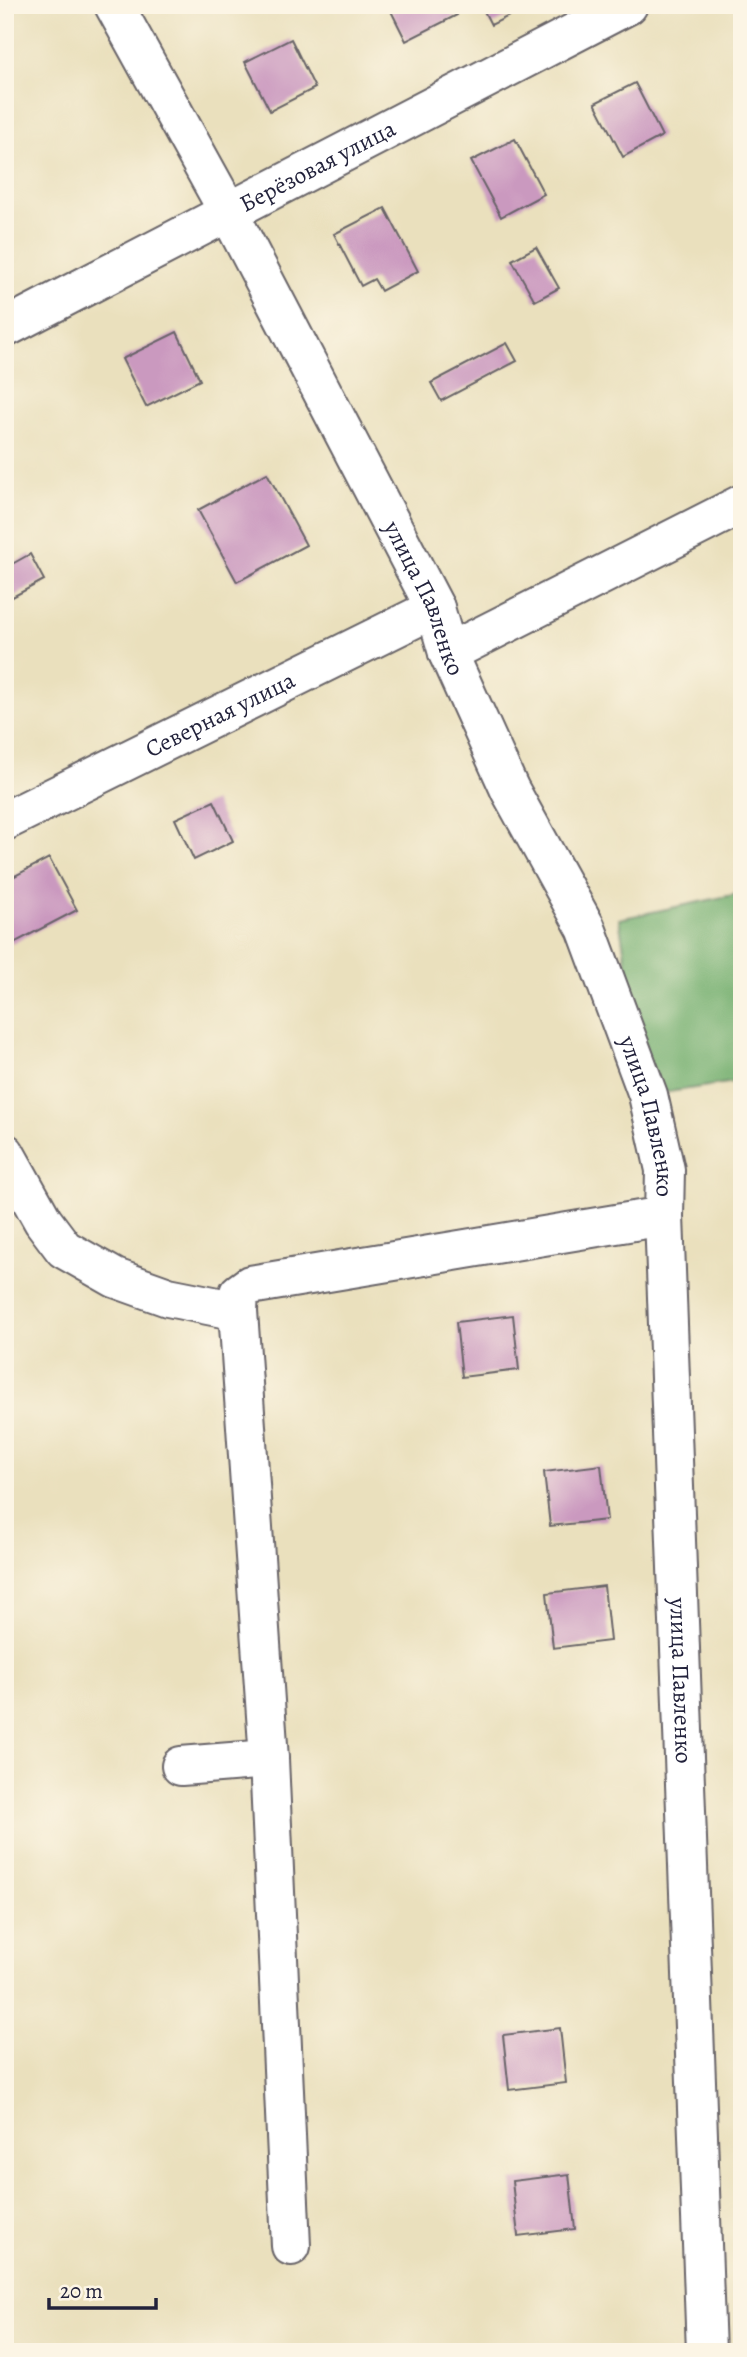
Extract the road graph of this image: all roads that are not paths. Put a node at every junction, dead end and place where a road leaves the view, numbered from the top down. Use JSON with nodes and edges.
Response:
{"nodes":[{"id":1,"x":114,"y":5,"type":"edge"},
{"id":2,"x":628,"y":5,"type":"edge"},
{"id":3,"x":228,"y":211,"type":"junction"},
{"id":4,"x":5,"y":328,"type":"edge"},
{"id":5,"x":742,"y":503,"type":"edge"},
{"id":6,"x":435,"y":608,"type":"junction"},
{"id":7,"x":448,"y":653,"type":"junction"},
{"id":8,"x":5,"y":821,"type":"edge"},
{"id":9,"x":5,"y":1153,"type":"edge"},
{"id":10,"x":664,"y":1216,"type":"junction"},
{"id":11,"x":238,"y":1311,"type":"junction"},
{"id":12,"x":269,"y":1759,"type":"junction"},
{"id":13,"x":181,"y":1766,"type":"dead end"},
{"id":14,"x":291,"y":2246,"type":"dead end"},
{"id":15,"x":706,"y":2352,"type":"edge"}],
"edges":[{"from":1,"to":3,"type":"street","name":"улица Павленко"},
{"from":2,"to":3,"type":"street","name":"Берёзовая улица"},
{"from":3,"to":4,"type":"street","name":"Берёзовая улица"},
{"from":3,"to":6,"type":"street","name":"улица Павленко"},
{"from":5,"to":7,"type":"street"},
{"from":6,"to":7,"type":"street","name":"улица Павленко"},
{"from":6,"to":8,"type":"street","name":"Северная улица"},
{"from":7,"to":10,"type":"street","name":"улица Павленко"},
{"from":9,"to":11,"type":"street"},
{"from":10,"to":11,"type":"street"},
{"from":10,"to":15,"type":"street","name":"улица Павленко"},
{"from":11,"to":12,"type":"street"},
{"from":12,"to":13,"type":"street"},
{"from":12,"to":14,"type":"street"}]}
